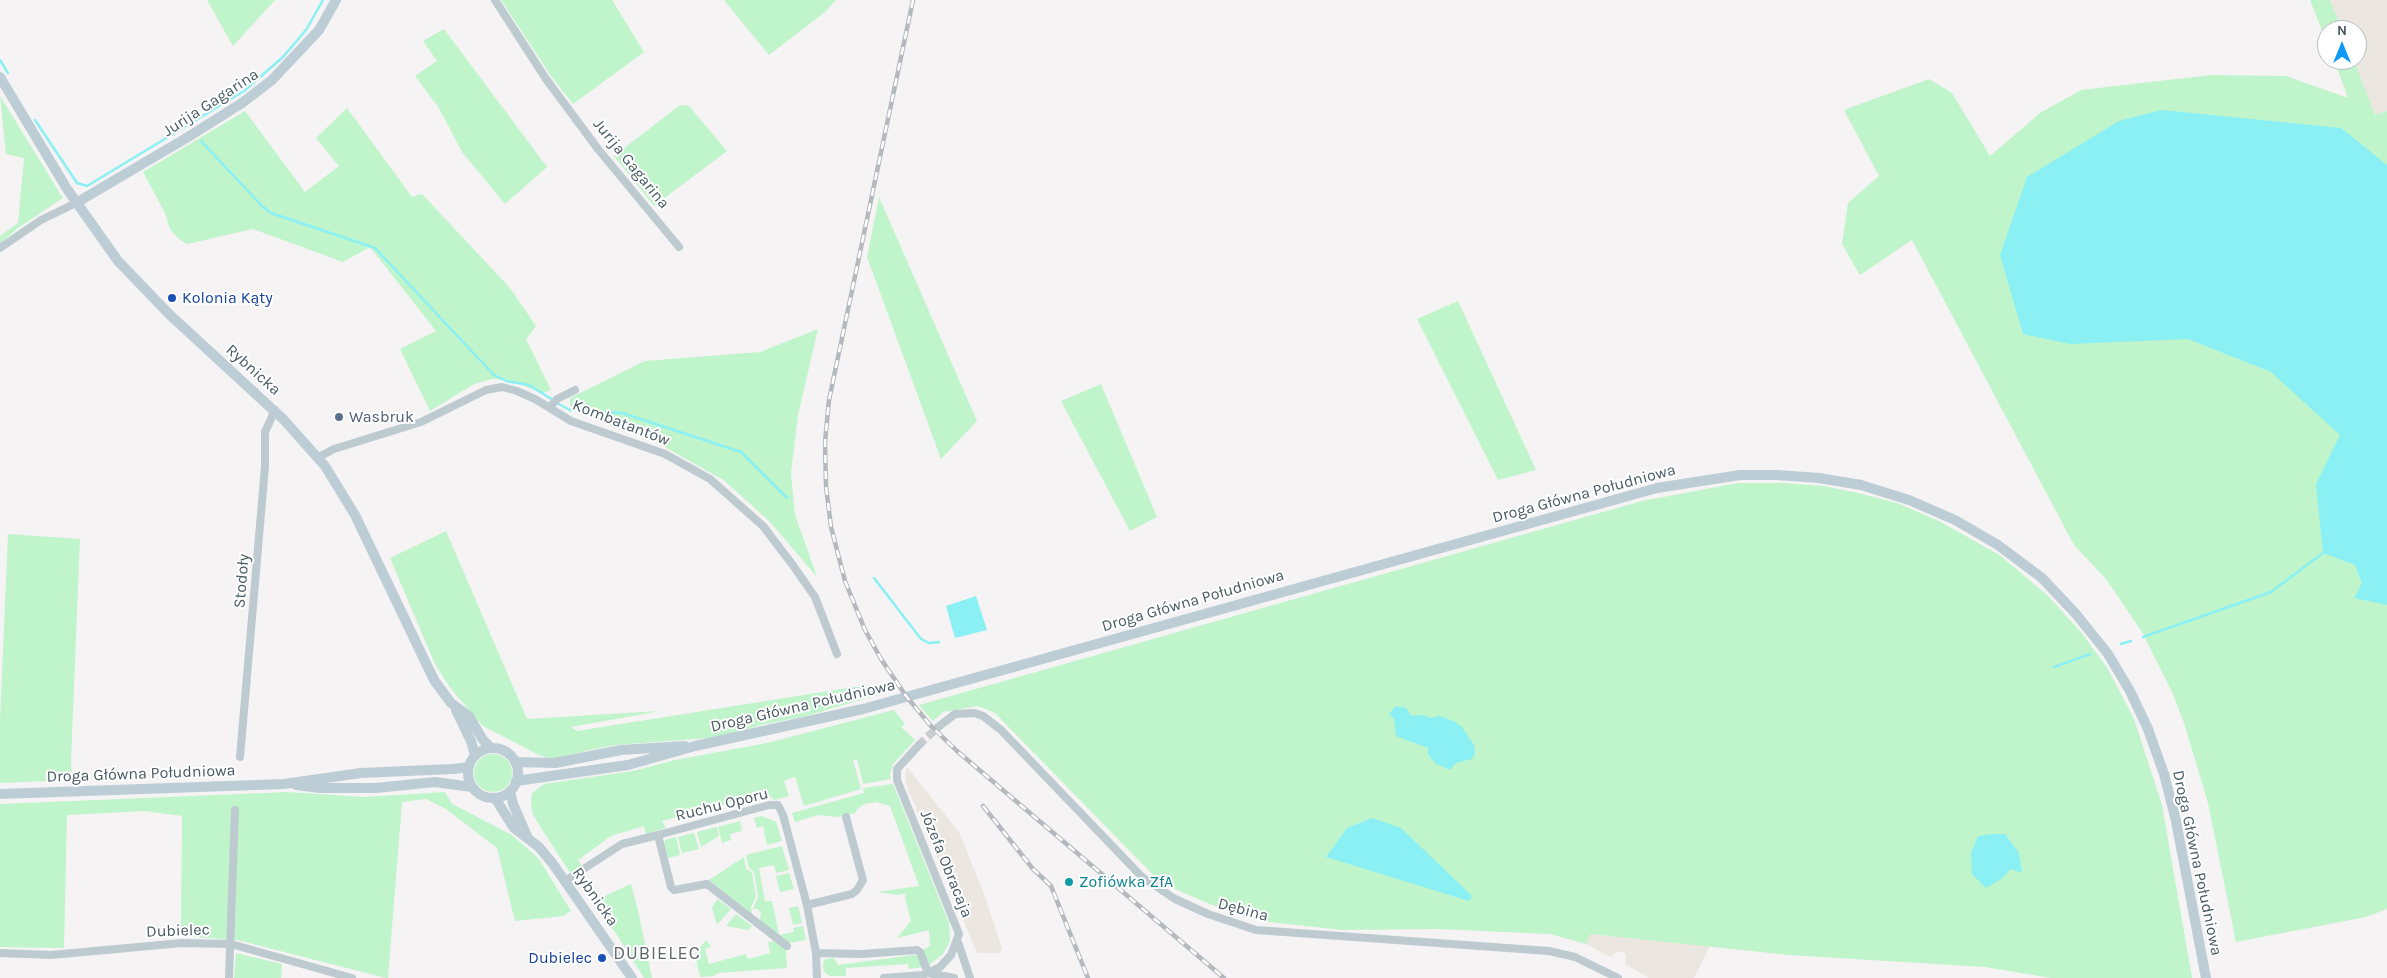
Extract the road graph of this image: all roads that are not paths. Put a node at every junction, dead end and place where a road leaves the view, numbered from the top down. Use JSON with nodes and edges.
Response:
{"nodes":[{"id":1,"x":336,"y":0,"type":"edge"},
{"id":2,"x":495,"y":0,"type":"edge"},
{"id":3,"x":0,"y":77,"type":"edge"},
{"id":4,"x":76,"y":203,"type":"junction"},
{"id":5,"x":679,"y":247,"type":"dead end"},
{"id":6,"x":0,"y":248,"type":"edge"},
{"id":7,"x":575,"y":390,"type":"dead end"},
{"id":8,"x":553,"y":404,"type":"junction"},
{"id":9,"x":275,"y":410,"type":"junction"},
{"id":10,"x":319,"y":457,"type":"junction"},
{"id":11,"x":838,"y":654,"type":"dead end"},
{"id":12,"x":455,"y":706,"type":"junction"},
{"id":13,"x":938,"y":727,"type":"tunnel mouth"},
{"id":14,"x":918,"y":745,"type":"tunnel mouth"},
{"id":15,"x":695,"y":746,"type":"junction"},
{"id":16,"x":491,"y":748,"type":"junction"},
{"id":17,"x":475,"y":756,"type":"junction"},
{"id":18,"x":240,"y":757,"type":"dead end"},
{"id":19,"x":515,"y":762,"type":"junction"},
{"id":20,"x":469,"y":766,"type":"junction"},
{"id":21,"x":516,"y":781,"type":"junction"},
{"id":22,"x":284,"y":784,"type":"junction"},
{"id":23,"x":472,"y":787,"type":"junction"},
{"id":24,"x":510,"y":791,"type":"junction"},
{"id":25,"x":0,"y":794,"type":"edge"},
{"id":26,"x":495,"y":798,"type":"junction"},
{"id":27,"x":235,"y":810,"type":"dead end"},
{"id":28,"x":846,"y":816,"type":"dead end"},
{"id":29,"x":658,"y":835,"type":"junction"},
{"id":30,"x":527,"y":837,"type":"junction"},
{"id":31,"x":565,"y":881,"type":"junction"},
{"id":32,"x":807,"y":905,"type":"junction"},
{"id":33,"x":958,"y":942,"type":"junction"},
{"id":34,"x":231,"y":944,"type":"junction"},
{"id":35,"x":787,"y":946,"type":"dead end"},
{"id":36,"x":816,"y":953,"type":"junction"},
{"id":37,"x":0,"y":954,"type":"edge"},
{"id":38,"x":928,"y":973,"type":"junction"},
{"id":39,"x":229,"y":978,"type":"edge"},
{"id":40,"x":352,"y":978,"type":"edge"},
{"id":41,"x":632,"y":978,"type":"edge"},
{"id":42,"x":817,"y":978,"type":"edge"},
{"id":43,"x":884,"y":978,"type":"edge"},
{"id":44,"x":954,"y":978,"type":"edge"},
{"id":45,"x":970,"y":978,"type":"edge"},
{"id":46,"x":1618,"y":978,"type":"edge"},
{"id":47,"x":2206,"y":978,"type":"edge"}],
"edges":[{"from":1,"to":4,"type":"main road","name":"Jurija Gagarina"},
{"from":2,"to":5,"type":"street","name":"Jurija Gagarina"},
{"from":3,"to":4,"type":"main road","name":"Rybnicka"},
{"from":4,"to":6,"type":"street"},
{"from":4,"to":9,"type":"main road","name":"Rybnicka"},
{"from":7,"to":8,"type":"street"},
{"from":8,"to":10,"type":"street","name":"Kombatantów"},
{"from":8,"to":11,"type":"street","name":"Kombatantów"},
{"from":9,"to":10,"type":"main road","name":"Rybnicka"},
{"from":9,"to":18,"type":"street","name":"Stodoły"},
{"from":10,"to":12,"type":"main road","name":"Rybnicka"},
{"from":12,"to":16,"type":"main road","name":"Rybnicka"},
{"from":12,"to":17,"type":"main road","name":"Rybnicka"},
{"from":13,"to":46,"type":"street","name":"Dębina"},
{"from":14,"to":33,"type":"street","name":"Józefa Obracaja"},
{"from":15,"to":19,"type":"main road","name":"Droga Główna Południowa"},
{"from":15,"to":21,"type":"main road","name":"Droga Główna Południowa"},
{"from":15,"to":47,"type":"main road","name":"Droga Główna Południowa"},
{"from":16,"to":17,"type":"main road"},
{"from":16,"to":19,"type":"main road"},
{"from":17,"to":20,"type":"main road"},
{"from":19,"to":21,"type":"main road"},
{"from":20,"to":22,"type":"main road","name":"Droga Główna Południowa"},
{"from":20,"to":23,"type":"main road"},
{"from":21,"to":24,"type":"main road"},
{"from":22,"to":23,"type":"main road","name":"Droga Główna Południowa"},
{"from":22,"to":25,"type":"main road","name":"Droga Główna Południowa"},
{"from":23,"to":26,"type":"main road"},
{"from":24,"to":26,"type":"main road"},
{"from":24,"to":30,"type":"main road","name":"Rybnicka"},
{"from":26,"to":30,"type":"main road","name":"Rybnicka"},
{"from":27,"to":34,"type":"street"},
{"from":28,"to":32,"type":"street"},
{"from":29,"to":31,"type":"street","name":"Ruchu Oporu"},
{"from":29,"to":32,"type":"street","name":"Ruchu Oporu"},
{"from":29,"to":35,"type":"street","name":"Ruchu Oporu"},
{"from":30,"to":31,"type":"main road","name":"Rybnicka"},
{"from":31,"to":41,"type":"main road","name":"Rybnicka"},
{"from":32,"to":36,"type":"street","name":"Ruchu Oporu"},
{"from":33,"to":38,"type":"street","name":"Józefa Obracaja"},
{"from":33,"to":45,"type":"street"},
{"from":34,"to":37,"type":"street","name":"Dubielec"},
{"from":34,"to":39,"type":"street"},
{"from":34,"to":40,"type":"street","name":"Dubielec"},
{"from":36,"to":38,"type":"street"},
{"from":36,"to":42,"type":"street","name":"Ruchu Oporu"},
{"from":38,"to":43,"type":"street","name":"Józefa Obracaja"},
{"from":38,"to":44,"type":"street"}]}
